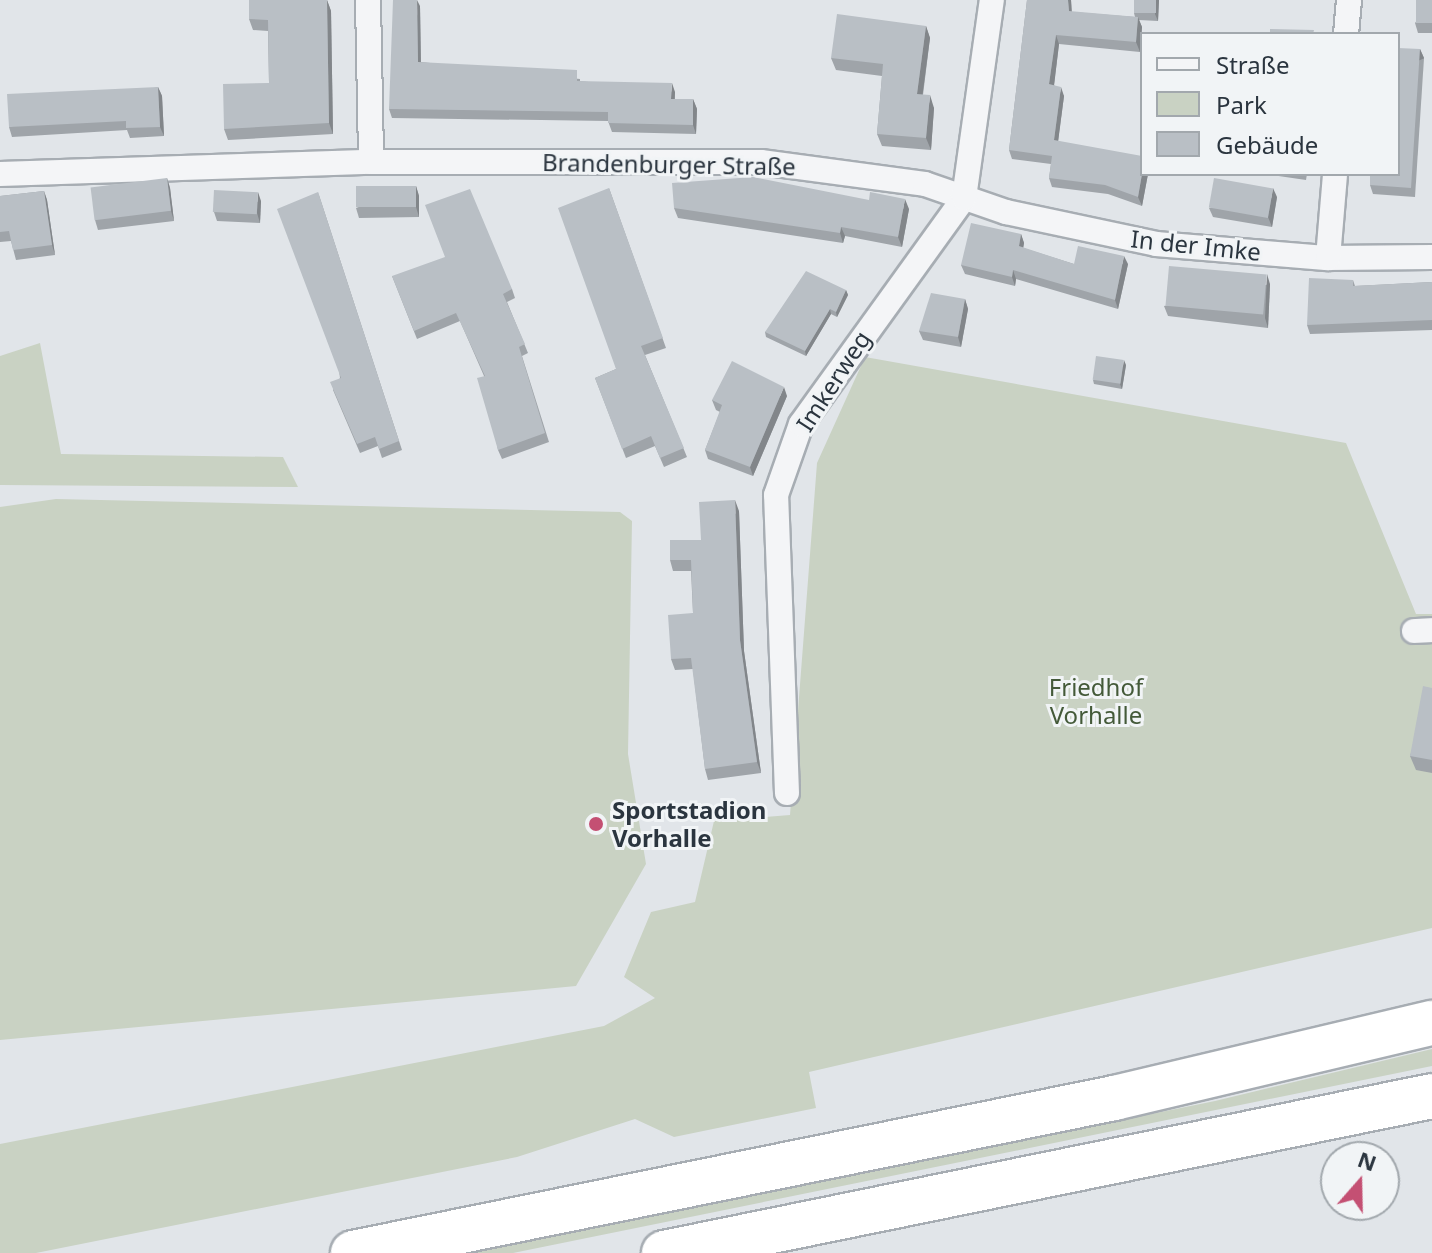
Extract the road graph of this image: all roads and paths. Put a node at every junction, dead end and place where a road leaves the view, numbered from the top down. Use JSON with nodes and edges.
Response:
{"nodes":[{"id":1,"x":368,"y":0,"type":"edge"},
{"id":2,"x":992,"y":0,"type":"edge"},
{"id":3,"x":1349,"y":0,"type":"edge"},
{"id":4,"x":1346,"y":32,"type":"edge"},
{"id":5,"x":371,"y":162,"type":"junction"},
{"id":6,"x":0,"y":174,"type":"edge"},
{"id":7,"x":1335,"y":176,"type":"edge"},
{"id":8,"x":964,"y":198,"type":"junction"},
{"id":9,"x":1432,"y":257,"type":"edge"},
{"id":10,"x":1328,"y":258,"type":"junction"},
{"id":11,"x":787,"y":793,"type":"dead end"},
{"id":12,"x":1432,"y":1023,"type":"edge"},
{"id":13,"x":1432,"y":1096,"type":"edge"},
{"id":14,"x":353,"y":1253,"type":"edge"},
{"id":15,"x":664,"y":1253,"type":"edge"}],
"edges":[{"from":1,"to":5,"type":"street"},
{"from":2,"to":8,"type":"street","name":"Imkerweg"},
{"from":3,"to":4,"type":"street"},
{"from":5,"to":6,"type":"street","name":"Brandenburger Straße"},
{"from":5,"to":8,"type":"street","name":"Brandenburger Straße"},
{"from":7,"to":10,"type":"street"},
{"from":8,"to":10,"type":"street","name":"In der Imke"},
{"from":8,"to":11,"type":"street","name":"Imkerweg"},
{"from":9,"to":10,"type":"street","name":"In der Imke"},
{"from":12,"to":14,"type":"highway"},
{"from":13,"to":15,"type":"highway"}]}
